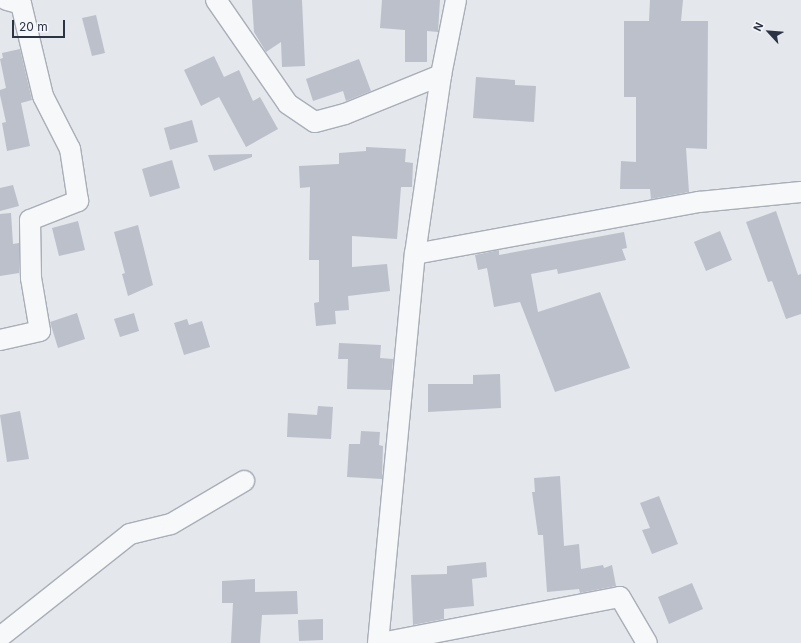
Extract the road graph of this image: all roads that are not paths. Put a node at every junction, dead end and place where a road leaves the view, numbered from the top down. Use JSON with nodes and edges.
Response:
{"nodes":[{"id":1,"x":7,"y":0,"type":"edge"},
{"id":2,"x":216,"y":0,"type":"edge"},
{"id":3,"x":456,"y":0,"type":"edge"},
{"id":4,"x":441,"y":75,"type":"junction"},
{"id":5,"x":801,"y":192,"type":"edge"},
{"id":6,"x":415,"y":254,"type":"junction"},
{"id":7,"x":0,"y":340,"type":"edge"},
{"id":8,"x":244,"y":481,"type":"dead end"},
{"id":9,"x":0,"y":636,"type":"edge"},
{"id":10,"x":379,"y":643,"type":"edge"},
{"id":11,"x":647,"y":643,"type":"edge"}],
"edges":[{"from":1,"to":7,"type":"street"},
{"from":2,"to":4,"type":"street"},
{"from":3,"to":4,"type":"street"},
{"from":4,"to":6,"type":"street"},
{"from":5,"to":6,"type":"street"},
{"from":6,"to":10,"type":"street"},
{"from":8,"to":9,"type":"street"},
{"from":10,"to":11,"type":"street"}]}
